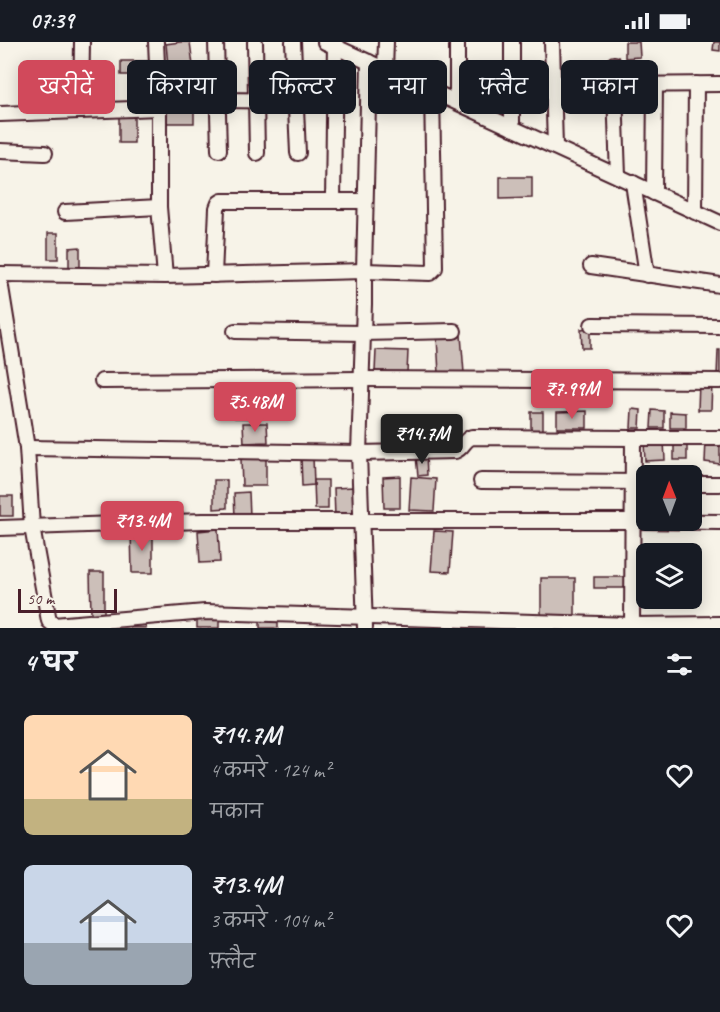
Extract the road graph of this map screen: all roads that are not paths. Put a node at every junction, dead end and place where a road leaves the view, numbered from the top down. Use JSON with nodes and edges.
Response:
{"nodes":[{"id":1,"x":82,"y":42,"type":"edge"},
{"id":2,"x":156,"y":42,"type":"edge"},
{"id":3,"x":216,"y":42,"type":"edge"},
{"id":4,"x":255,"y":42,"type":"edge"},
{"id":5,"x":293,"y":42,"type":"edge"},
{"id":6,"x":386,"y":42,"type":"edge"},
{"id":7,"x":457,"y":42,"type":"edge"},
{"id":8,"x":512,"y":42,"type":"edge"},
{"id":9,"x":552,"y":42,"type":"edge"},
{"id":10,"x":332,"y":43,"type":"edge"},
{"id":11,"x":82,"y":60,"type":"edge"},
{"id":12,"x":157,"y":60,"type":"edge"},
{"id":13,"x":217,"y":60,"type":"edge"},
{"id":14,"x":255,"y":60,"type":"edge"},
{"id":15,"x":294,"y":60,"type":"edge"},
{"id":16,"x":386,"y":60,"type":"edge"},
{"id":17,"x":368,"y":61,"type":"edge"},
{"id":18,"x":658,"y":84,"type":"edge"},
{"id":19,"x":696,"y":84,"type":"junction"},
{"id":20,"x":720,"y":84,"type":"edge"},
{"id":21,"x":368,"y":97,"type":"edge"},
{"id":22,"x":447,"y":98,"type":"edge"},
{"id":23,"x":456,"y":102,"type":"junction"},
{"id":24,"x":18,"y":113,"type":"edge"},
{"id":25,"x":0,"y":114,"type":"edge"},
{"id":26,"x":159,"y":114,"type":"edge"},
{"id":27,"x":218,"y":114,"type":"edge"},
{"id":28,"x":256,"y":114,"type":"edge"},
{"id":29,"x":296,"y":114,"type":"edge"},
{"id":30,"x":432,"y":114,"type":"edge"},
{"id":31,"x":615,"y":114,"type":"edge"},
{"id":32,"x":655,"y":114,"type":"edge"},
{"id":33,"x":512,"y":128,"type":"junction"},
{"id":34,"x":555,"y":147,"type":"junction"},
{"id":35,"x":219,"y":150,"type":"dead end"},
{"id":36,"x":0,"y":151,"type":"edge"},
{"id":37,"x":45,"y":153,"type":"dead end"},
{"id":38,"x":257,"y":153,"type":"dead end"},
{"id":39,"x":298,"y":153,"type":"dead end"},
{"id":40,"x":618,"y":176,"type":"junction"},
{"id":41,"x":633,"y":183,"type":"junction"},
{"id":42,"x":654,"y":193,"type":"junction"},
{"id":43,"x":333,"y":201,"type":"junction"},
{"id":44,"x":365,"y":201,"type":"junction"},
{"id":45,"x":159,"y":207,"type":"junction"},
{"id":46,"x":65,"y":212,"type":"dead end"},
{"id":47,"x":695,"y":212,"type":"junction"},
{"id":48,"x":720,"y":223,"type":"edge"},
{"id":49,"x":591,"y":266,"type":"dead end"},
{"id":50,"x":364,"y":271,"type":"junction"},
{"id":51,"x":0,"y":274,"type":"edge"},
{"id":52,"x":214,"y":274,"type":"junction"},
{"id":53,"x":647,"y":275,"type":"junction"},
{"id":54,"x":165,"y":276,"type":"junction"},
{"id":55,"x":0,"y":281,"type":"edge"},
{"id":56,"x":720,"y":285,"type":"edge"},
{"id":57,"x":592,"y":325,"type":"dead end"},
{"id":58,"x":720,"y":326,"type":"edge"},
{"id":59,"x":235,"y":331,"type":"dead end"},
{"id":60,"x":454,"y":332,"type":"dead end"},
{"id":61,"x":363,"y":333,"type":"junction"},
{"id":62,"x":361,"y":379,"type":"junction"},
{"id":63,"x":102,"y":381,"type":"dead end"},
{"id":64,"x":720,"y":381,"type":"edge"},
{"id":65,"x":633,"y":438,"type":"junction"},
{"id":66,"x":720,"y":438,"type":"edge"},
{"id":67,"x":27,"y":448,"type":"junction"},
{"id":68,"x":359,"y":453,"type":"junction"},
{"id":69,"x":637,"y":465,"type":"edge"},
{"id":70,"x":481,"y":481,"type":"dead end"},
{"id":71,"x":636,"y":482,"type":"edge"},
{"id":72,"x":702,"y":484,"type":"edge"},
{"id":73,"x":720,"y":484,"type":"edge"},
{"id":74,"x":636,"y":504,"type":"edge"},
{"id":75,"x":361,"y":521,"type":"junction"},
{"id":76,"x":633,"y":521,"type":"junction"},
{"id":77,"x":720,"y":522,"type":"edge"},
{"id":78,"x":32,"y":527,"type":"junction"},
{"id":79,"x":0,"y":528,"type":"edge"},
{"id":80,"x":365,"y":623,"type":"edge"},
{"id":81,"x":720,"y":624,"type":"edge"},
{"id":82,"x":632,"y":626,"type":"edge"}],
"edges":[{"from":1,"to":11,"type":"street"},
{"from":2,"to":12,"type":"street"},
{"from":3,"to":13,"type":"street"},
{"from":4,"to":14,"type":"street"},
{"from":5,"to":15,"type":"street"},
{"from":6,"to":16,"type":"street"},
{"from":7,"to":23,"type":"street"},
{"from":8,"to":33,"type":"street"},
{"from":9,"to":34,"type":"street"},
{"from":10,"to":17,"type":"street"},
{"from":10,"to":43,"type":"street"},
{"from":18,"to":19,"type":"street"},
{"from":19,"to":20,"type":"street"},
{"from":19,"to":47,"type":"street"},
{"from":21,"to":44,"type":"street"},
{"from":22,"to":23,"type":"street"},
{"from":23,"to":33,"type":"street"},
{"from":24,"to":25,"type":"street"},
{"from":26,"to":45,"type":"street"},
{"from":27,"to":35,"type":"street"},
{"from":28,"to":38,"type":"street"},
{"from":29,"to":39,"type":"street"},
{"from":30,"to":50,"type":"street"},
{"from":31,"to":40,"type":"street"},
{"from":32,"to":42,"type":"street"},
{"from":33,"to":34,"type":"street"},
{"from":34,"to":40,"type":"street"},
{"from":36,"to":37,"type":"street"},
{"from":40,"to":41,"type":"street"},
{"from":41,"to":42,"type":"street"},
{"from":41,"to":53,"type":"street"},
{"from":42,"to":47,"type":"street"},
{"from":43,"to":44,"type":"street"},
{"from":43,"to":52,"type":"street"},
{"from":44,"to":50,"type":"street"},
{"from":45,"to":46,"type":"street"},
{"from":45,"to":54,"type":"street"},
{"from":47,"to":48,"type":"street"},
{"from":49,"to":53,"type":"street"},
{"from":50,"to":52,"type":"street"},
{"from":50,"to":61,"type":"street"},
{"from":51,"to":54,"type":"street"},
{"from":52,"to":54,"type":"street"},
{"from":53,"to":56,"type":"street"},
{"from":55,"to":67,"type":"street"},
{"from":57,"to":58,"type":"street"},
{"from":59,"to":61,"type":"street"},
{"from":60,"to":61,"type":"street"},
{"from":61,"to":62,"type":"street"},
{"from":62,"to":63,"type":"street"},
{"from":62,"to":64,"type":"street"},
{"from":62,"to":68,"type":"street"},
{"from":65,"to":66,"type":"street"},
{"from":65,"to":68,"type":"street"},
{"from":65,"to":69,"type":"street"},
{"from":67,"to":68,"type":"street"},
{"from":67,"to":78,"type":"street"},
{"from":68,"to":75,"type":"street"},
{"from":70,"to":71,"type":"street"},
{"from":72,"to":73,"type":"street"},
{"from":74,"to":76,"type":"street"},
{"from":75,"to":76,"type":"street"},
{"from":75,"to":78,"type":"street"},
{"from":75,"to":80,"type":"street"},
{"from":76,"to":77,"type":"street"},
{"from":76,"to":82,"type":"street"},
{"from":78,"to":79,"type":"street"},
{"from":78,"to":80,"type":"street"},
{"from":80,"to":82,"type":"street"},
{"from":81,"to":82,"type":"street"}]}
